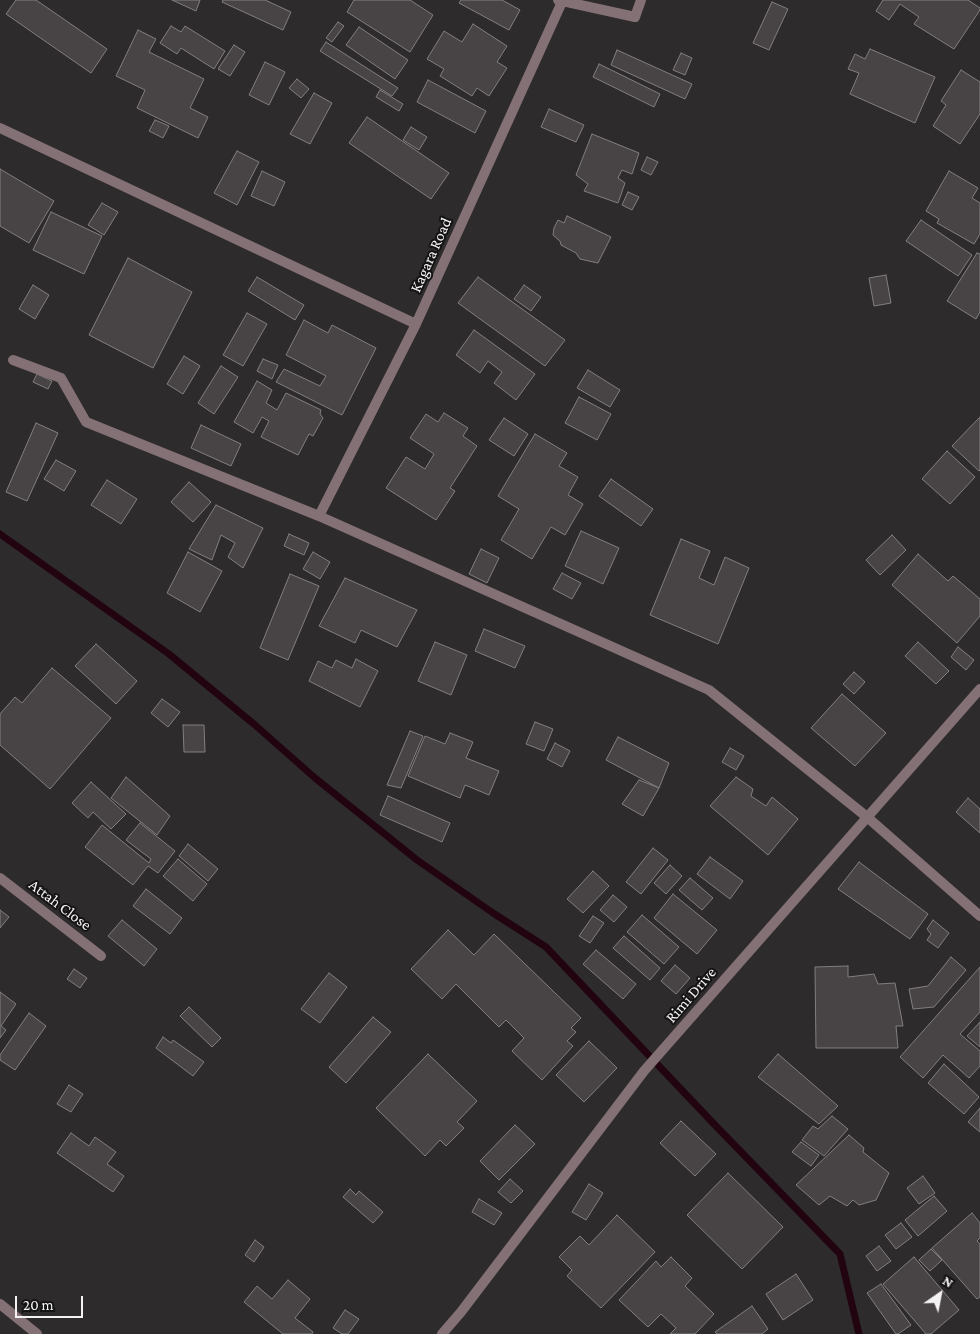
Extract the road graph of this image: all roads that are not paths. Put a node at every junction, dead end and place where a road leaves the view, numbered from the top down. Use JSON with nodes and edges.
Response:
{"nodes":[{"id":1,"x":641,"y":0,"type":"edge"},
{"id":2,"x":560,"y":1,"type":"edge"},
{"id":3,"x":0,"y":128,"type":"edge"},
{"id":4,"x":416,"y":324,"type":"junction"},
{"id":5,"x":13,"y":360,"type":"dead end"},
{"id":6,"x":319,"y":516,"type":"junction"},
{"id":7,"x":980,"y":689,"type":"edge"},
{"id":8,"x":867,"y":817,"type":"junction"},
{"id":9,"x":0,"y":878,"type":"edge"},
{"id":10,"x":980,"y":916,"type":"edge"},
{"id":11,"x":101,"y":956,"type":"dead end"},
{"id":12,"x":0,"y":1304,"type":"edge"},
{"id":13,"x":37,"y":1334,"type":"edge"},
{"id":14,"x":442,"y":1334,"type":"edge"}],
"edges":[{"from":1,"to":2,"type":"street"},
{"from":2,"to":4,"type":"street","name":"Kagara Road"},
{"from":3,"to":4,"type":"street"},
{"from":4,"to":6,"type":"street","name":"Kagara Road"},
{"from":5,"to":6,"type":"street"},
{"from":6,"to":8,"type":"street"},
{"from":7,"to":8,"type":"street","name":"Rimi Drive"},
{"from":8,"to":10,"type":"street"},
{"from":8,"to":14,"type":"street","name":"Rimi Drive"},
{"from":9,"to":11,"type":"street","name":"Attah Close"},
{"from":12,"to":13,"type":"street"}]}
